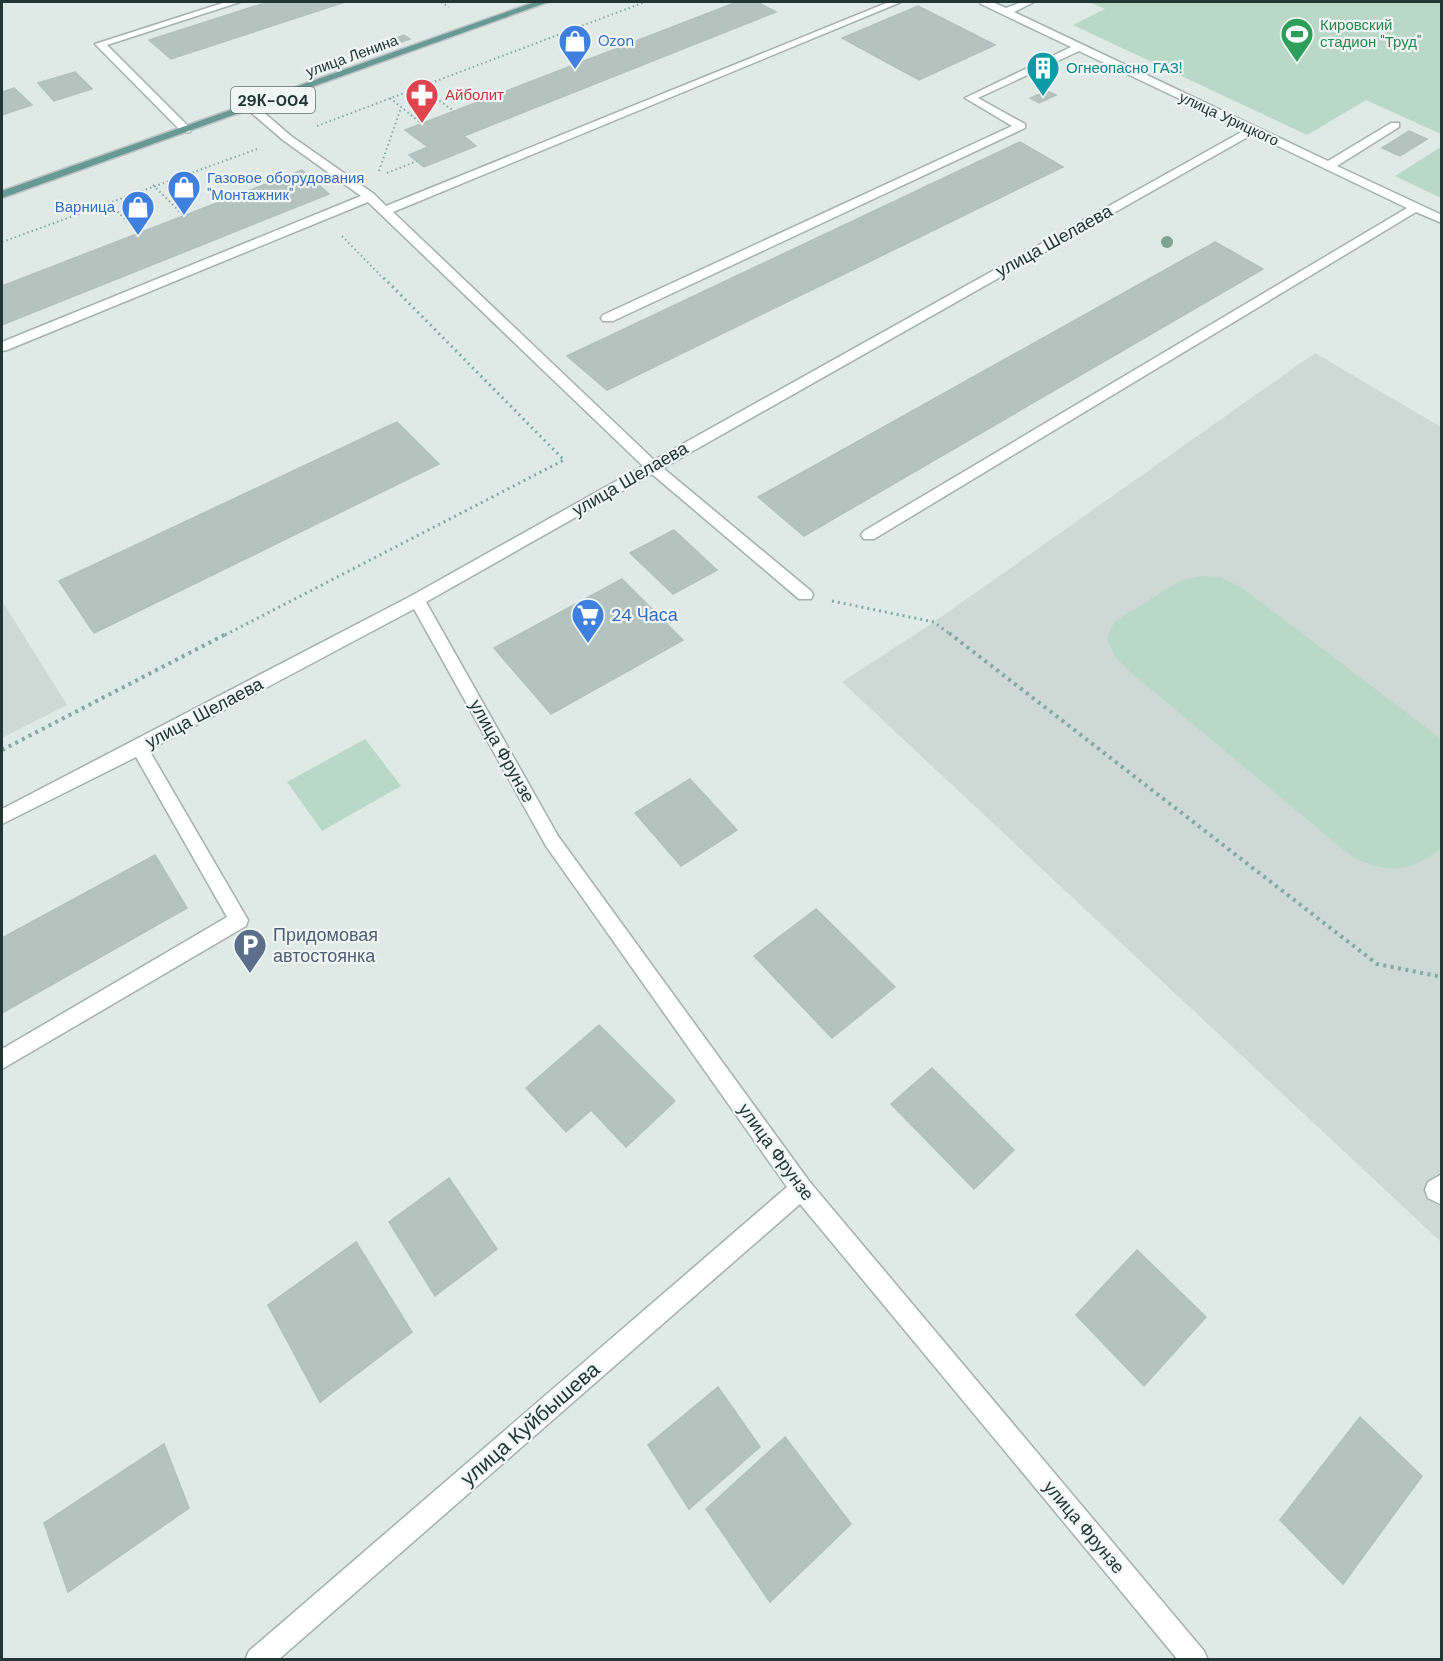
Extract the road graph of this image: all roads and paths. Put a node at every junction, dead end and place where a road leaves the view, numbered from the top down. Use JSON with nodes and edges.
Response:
{"nodes":[{"id":1,"x":235,"y":2,"type":"edge"},
{"id":2,"x":543,"y":2,"type":"edge"},
{"id":3,"x":645,"y":2,"type":"edge"},
{"id":4,"x":896,"y":2,"type":"edge"},
{"id":5,"x":985,"y":2,"type":"edge"},
{"id":6,"x":1029,"y":2,"type":"edge"},
{"id":7,"x":1006,"y":12,"type":"junction"},
{"id":8,"x":1079,"y":47,"type":"junction"},
{"id":9,"x":420,"y":87,"type":"junction"},
{"id":10,"x":390,"y":98,"type":"junction"},
{"id":11,"x":251,"y":107,"type":"junction"},
{"id":12,"x":401,"y":108,"type":"junction"},
{"id":13,"x":454,"y":111,"type":"dead end"},
{"id":14,"x":422,"y":124,"type":"dead end"},
{"id":15,"x":1395,"y":125,"type":"dead end"},
{"id":16,"x":186,"y":130,"type":"junction"},
{"id":17,"x":1253,"y":130,"type":"junction"},
{"id":18,"x":287,"y":138,"type":"junction"},
{"id":19,"x":417,"y":161,"type":"dead end"},
{"id":20,"x":1329,"y":166,"type":"junction"},
{"id":21,"x":153,"y":185,"type":"junction"},
{"id":22,"x":2,"y":195,"type":"edge"},
{"id":23,"x":370,"y":197,"type":"junction"},
{"id":24,"x":108,"y":202,"type":"junction"},
{"id":25,"x":1417,"y":207,"type":"junction"},
{"id":26,"x":385,"y":212,"type":"junction"},
{"id":27,"x":184,"y":216,"type":"dead end"},
{"id":28,"x":323,"y":216,"type":"junction"},
{"id":29,"x":1442,"y":220,"type":"edge"},
{"id":30,"x":139,"y":233,"type":"dead end"},
{"id":31,"x":2,"y":242,"type":"edge"},
{"id":32,"x":608,"y":318,"type":"dead end"},
{"id":33,"x":2,"y":346,"type":"edge"},
{"id":34,"x":652,"y":466,"type":"junction"},
{"id":35,"x":869,"y":535,"type":"dead end"},
{"id":36,"x":805,"y":595,"type":"joint"},
{"id":37,"x":417,"y":600,"type":"junction"},
{"id":38,"x":139,"y":747,"type":"junction"},
{"id":39,"x":2,"y":750,"type":"edge"},
{"id":40,"x":2,"y":816,"type":"edge"},
{"id":41,"x":1442,"y":977,"type":"edge"},
{"id":42,"x":2,"y":1060,"type":"edge"},
{"id":43,"x":1442,"y":1185,"type":"edge"},
{"id":44,"x":801,"y":1189,"type":"junction"},
{"id":45,"x":1442,"y":1194,"type":"edge"},
{"id":46,"x":258,"y":1659,"type":"edge"},
{"id":47,"x":1195,"y":1659,"type":"edge"}],
"edges":[{"from":1,"to":16,"type":"street"},
{"from":2,"to":11,"type":"main road","name":"улица Ленина","number":"29К-004"},
{"from":3,"to":9,"type":"path"},
{"from":4,"to":26,"type":"street"},
{"from":5,"to":7,"type":"street","name":"улица Урицкого"},
{"from":6,"to":7,"type":"street"},
{"from":7,"to":8,"type":"street","name":"улица Урицкого"},
{"from":8,"to":17,"type":"street","name":"улица Урицкого"},
{"from":8,"to":32,"type":"street"},
{"from":9,"to":10,"type":"path"},
{"from":9,"to":13,"type":"path"},
{"from":10,"to":12,"type":"path"},
{"from":10,"to":18,"type":"path"},
{"from":11,"to":16,"type":"main road","name":"улица Ленина","number":"29К-004"},
{"from":11,"to":18,"type":"street"},
{"from":12,"to":14,"type":"path"},
{"from":12,"to":19,"type":"path"},
{"from":15,"to":20,"type":"street"},
{"from":16,"to":22,"type":"main road","name":"улица Ленина","number":"29К-004"},
{"from":17,"to":20,"type":"street","name":"улица Урицкого"},
{"from":17,"to":34,"type":"street","name":"улица Шелаева"},
{"from":18,"to":21,"type":"path"},
{"from":18,"to":23,"type":"street"},
{"from":20,"to":25,"type":"street","name":"улица Урицкого"},
{"from":21,"to":24,"type":"path"},
{"from":21,"to":27,"type":"path"},
{"from":23,"to":26,"type":"street"},
{"from":23,"to":28,"type":"street"},
{"from":24,"to":30,"type":"path"},
{"from":24,"to":31,"type":"path"},
{"from":25,"to":29,"type":"street","name":"улица Урицкого"},
{"from":25,"to":35,"type":"street"},
{"from":26,"to":34,"type":"street"},
{"from":28,"to":33,"type":"street"},
{"from":28,"to":39,"type":"path"},
{"from":34,"to":36,"type":"street"},
{"from":34,"to":37,"type":"street","name":"улица Шелаева"},
{"from":36,"to":41,"type":"path"},
{"from":37,"to":38,"type":"street","name":"улица Шелаева"},
{"from":37,"to":44,"type":"street","name":"улица Фрунзе"},
{"from":38,"to":40,"type":"street","name":"улица Шелаева"},
{"from":38,"to":42,"type":"street"},
{"from":43,"to":45,"type":"street"},
{"from":44,"to":46,"type":"street","name":"улица Куйбышева"},
{"from":44,"to":47,"type":"street","name":"улица Фрунзе"}]}
